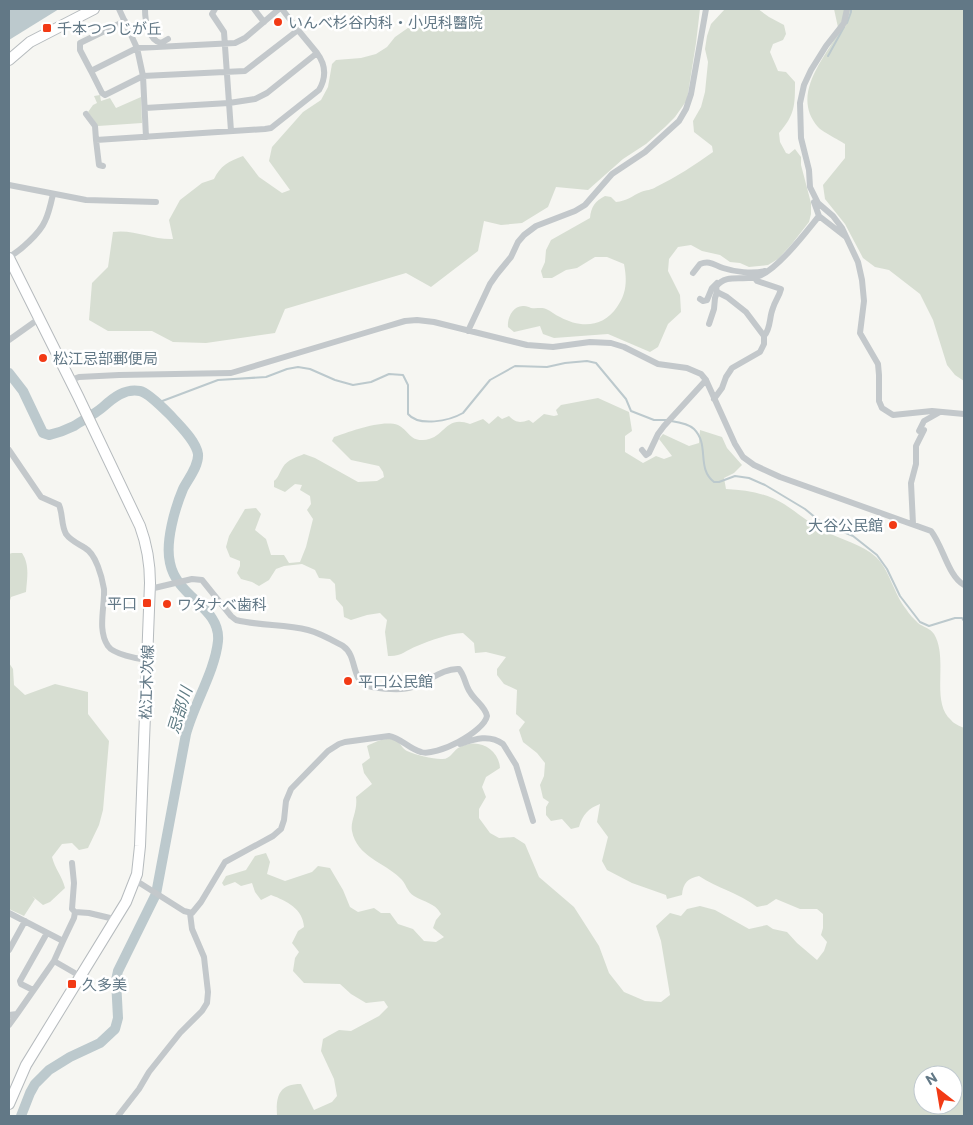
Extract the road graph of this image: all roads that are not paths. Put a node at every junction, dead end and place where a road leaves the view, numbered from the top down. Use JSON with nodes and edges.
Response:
{"nodes":[{"id":1,"x":94,"y":9,"type":"edge"},
{"id":2,"x":119,"y":9,"type":"edge"},
{"id":3,"x":145,"y":9,"type":"edge"},
{"id":4,"x":215,"y":9,"type":"edge"},
{"id":5,"x":254,"y":9,"type":"edge"},
{"id":6,"x":281,"y":9,"type":"edge"},
{"id":7,"x":706,"y":9,"type":"edge"},
{"id":8,"x":847,"y":9,"type":"edge"},
{"id":9,"x":125,"y":21,"type":"junction"},
{"id":10,"x":264,"y":22,"type":"junction"},
{"id":11,"x":298,"y":30,"type":"junction"},
{"id":12,"x":168,"y":39,"type":"dead end"},
{"id":13,"x":225,"y":45,"type":"junction"},
{"id":14,"x":137,"y":48,"type":"junction"},
{"id":15,"x":317,"y":53,"type":"junction"},
{"id":16,"x":9,"y":60,"type":"edge"},
{"id":17,"x":91,"y":71,"type":"junction"},
{"id":18,"x":227,"y":73,"type":"junction"},
{"id":19,"x":143,"y":76,"type":"junction"},
{"id":20,"x":229,"y":103,"type":"junction"},
{"id":21,"x":145,"y":108,"type":"junction"},
{"id":22,"x":86,"y":114,"type":"dead end"},
{"id":23,"x":231,"y":131,"type":"junction"},
{"id":24,"x":146,"y":137,"type":"junction"},
{"id":25,"x":96,"y":140,"type":"junction"},
{"id":26,"x":103,"y":166,"type":"dead end"},
{"id":27,"x":9,"y":185,"type":"edge"},
{"id":28,"x":53,"y":194,"type":"junction"},
{"id":29,"x":813,"y":195,"type":"junction"},
{"id":30,"x":156,"y":202,"type":"dead end"},
{"id":31,"x":820,"y":216,"type":"junction"},
{"id":32,"x":848,"y":240,"type":"junction"},
{"id":33,"x":9,"y":258,"type":"edge"},
{"id":34,"x":770,"y":270,"type":"junction"},
{"id":35,"x":693,"y":273,"type":"dead end"},
{"id":36,"x":754,"y":278,"type":"junction"},
{"id":37,"x":722,"y":281,"type":"junction"},
{"id":38,"x":717,"y":292,"type":"junction"},
{"id":39,"x":700,"y":299,"type":"dead end"},
{"id":40,"x":40,"y":318,"type":"junction"},
{"id":41,"x":709,"y":324,"type":"dead end"},
{"id":42,"x":468,"y":331,"type":"junction"},
{"id":43,"x":764,"y":336,"type":"junction"},
{"id":44,"x":9,"y":340,"type":"edge"},
{"id":45,"x":70,"y":380,"type":"junction"},
{"id":46,"x":706,"y":380,"type":"junction"},
{"id":47,"x":714,"y":399,"type":"junction"},
{"id":48,"x":941,"y":411,"type":"junction"},
{"id":49,"x":964,"y":414,"type":"edge"},
{"id":50,"x":9,"y":450,"type":"edge"},
{"id":51,"x":642,"y":450,"type":"dead end"},
{"id":52,"x":913,"y":524,"type":"junction"},
{"id":53,"x":964,"y":585,"type":"edge"},
{"id":54,"x":150,"y":589,"type":"junction"},
{"id":55,"x":147,"y":660,"type":"junction"},
{"id":56,"x":447,"y":747,"type":"junction"},
{"id":57,"x":533,"y":821,"type":"dead end"},
{"id":58,"x":72,"y":864,"type":"dead end"},
{"id":59,"x":135,"y":880,"type":"junction"},
{"id":60,"x":75,"y":912,"type":"junction"},
{"id":61,"x":9,"y":913,"type":"edge"},
{"id":62,"x":190,"y":913,"type":"junction"},
{"id":63,"x":110,"y":918,"type":"dead end"},
{"id":64,"x":25,"y":921,"type":"junction"},
{"id":65,"x":47,"y":933,"type":"junction"},
{"id":66,"x":63,"y":941,"type":"junction"},
{"id":67,"x":9,"y":950,"type":"edge"},
{"id":68,"x":54,"y":961,"type":"junction"},
{"id":69,"x":80,"y":976,"type":"junction"},
{"id":70,"x":33,"y":990,"type":"junction"},
{"id":71,"x":17,"y":1014,"type":"junction"},
{"id":72,"x":9,"y":1015,"type":"edge"},
{"id":73,"x":9,"y":1026,"type":"edge"},
{"id":74,"x":9,"y":1104,"type":"edge"},
{"id":75,"x":118,"y":1116,"type":"edge"}],
"edges":[{"from":1,"to":16,"type":"main road"},
{"from":2,"to":9,"type":"street"},
{"from":3,"to":12,"type":"street"},
{"from":4,"to":13,"type":"street"},
{"from":5,"to":10,"type":"street"},
{"from":6,"to":10,"type":"street"},
{"from":6,"to":11,"type":"street"},
{"from":7,"to":42,"type":"street"},
{"from":8,"to":29,"type":"street"},
{"from":9,"to":14,"type":"street"},
{"from":9,"to":17,"type":"street"},
{"from":10,"to":13,"type":"street"},
{"from":11,"to":15,"type":"street"},
{"from":11,"to":18,"type":"street"},
{"from":13,"to":14,"type":"street"},
{"from":13,"to":18,"type":"street"},
{"from":14,"to":17,"type":"street"},
{"from":14,"to":19,"type":"street"},
{"from":15,"to":20,"type":"street"},
{"from":15,"to":23,"type":"street"},
{"from":17,"to":19,"type":"street"},
{"from":18,"to":19,"type":"street"},
{"from":18,"to":20,"type":"street"},
{"from":19,"to":21,"type":"street"},
{"from":20,"to":21,"type":"street"},
{"from":20,"to":23,"type":"street"},
{"from":21,"to":24,"type":"street"},
{"from":22,"to":25,"type":"street"},
{"from":23,"to":24,"type":"street"},
{"from":24,"to":25,"type":"street"},
{"from":25,"to":26,"type":"street"},
{"from":27,"to":28,"type":"street"},
{"from":28,"to":30,"type":"street"},
{"from":28,"to":33,"type":"street"},
{"from":29,"to":31,"type":"street"},
{"from":29,"to":32,"type":"street"},
{"from":31,"to":32,"type":"street"},
{"from":31,"to":34,"type":"street"},
{"from":32,"to":48,"type":"street"},
{"from":33,"to":40,"type":"main road","name":"松江木次線"},
{"from":34,"to":35,"type":"street"},
{"from":34,"to":36,"type":"street"},
{"from":36,"to":37,"type":"street"},
{"from":36,"to":43,"type":"street"},
{"from":37,"to":38,"type":"street"},
{"from":37,"to":39,"type":"street"},
{"from":38,"to":41,"type":"street"},
{"from":38,"to":43,"type":"street"},
{"from":40,"to":44,"type":"street"},
{"from":40,"to":45,"type":"main road","name":"松江木次線"},
{"from":42,"to":45,"type":"street"},
{"from":42,"to":46,"type":"street"},
{"from":43,"to":47,"type":"street"},
{"from":45,"to":54,"type":"main road","name":"松江木次線"},
{"from":46,"to":47,"type":"street"},
{"from":46,"to":51,"type":"street"},
{"from":47,"to":52,"type":"street"},
{"from":48,"to":49,"type":"street"},
{"from":48,"to":52,"type":"street"},
{"from":50,"to":55,"type":"street"},
{"from":52,"to":53,"type":"street"},
{"from":54,"to":55,"type":"main road","name":"松江木次線"},
{"from":54,"to":56,"type":"street"},
{"from":55,"to":59,"type":"main road","name":"松江木次線"},
{"from":56,"to":57,"type":"street"},
{"from":56,"to":62,"type":"street"},
{"from":58,"to":60,"type":"street"},
{"from":59,"to":62,"type":"street"},
{"from":59,"to":69,"type":"main road","name":"松江木次線"},
{"from":60,"to":63,"type":"street"},
{"from":60,"to":66,"type":"street"},
{"from":61,"to":64,"type":"street"},
{"from":62,"to":75,"type":"street"},
{"from":64,"to":65,"type":"street"},
{"from":64,"to":67,"type":"street"},
{"from":65,"to":66,"type":"street"},
{"from":65,"to":70,"type":"street"},
{"from":66,"to":68,"type":"street"},
{"from":68,"to":69,"type":"street"},
{"from":68,"to":70,"type":"street"},
{"from":69,"to":74,"type":"main road","name":"松江木次線"},
{"from":70,"to":71,"type":"street"},
{"from":71,"to":72,"type":"street"},
{"from":71,"to":73,"type":"street"}]}
